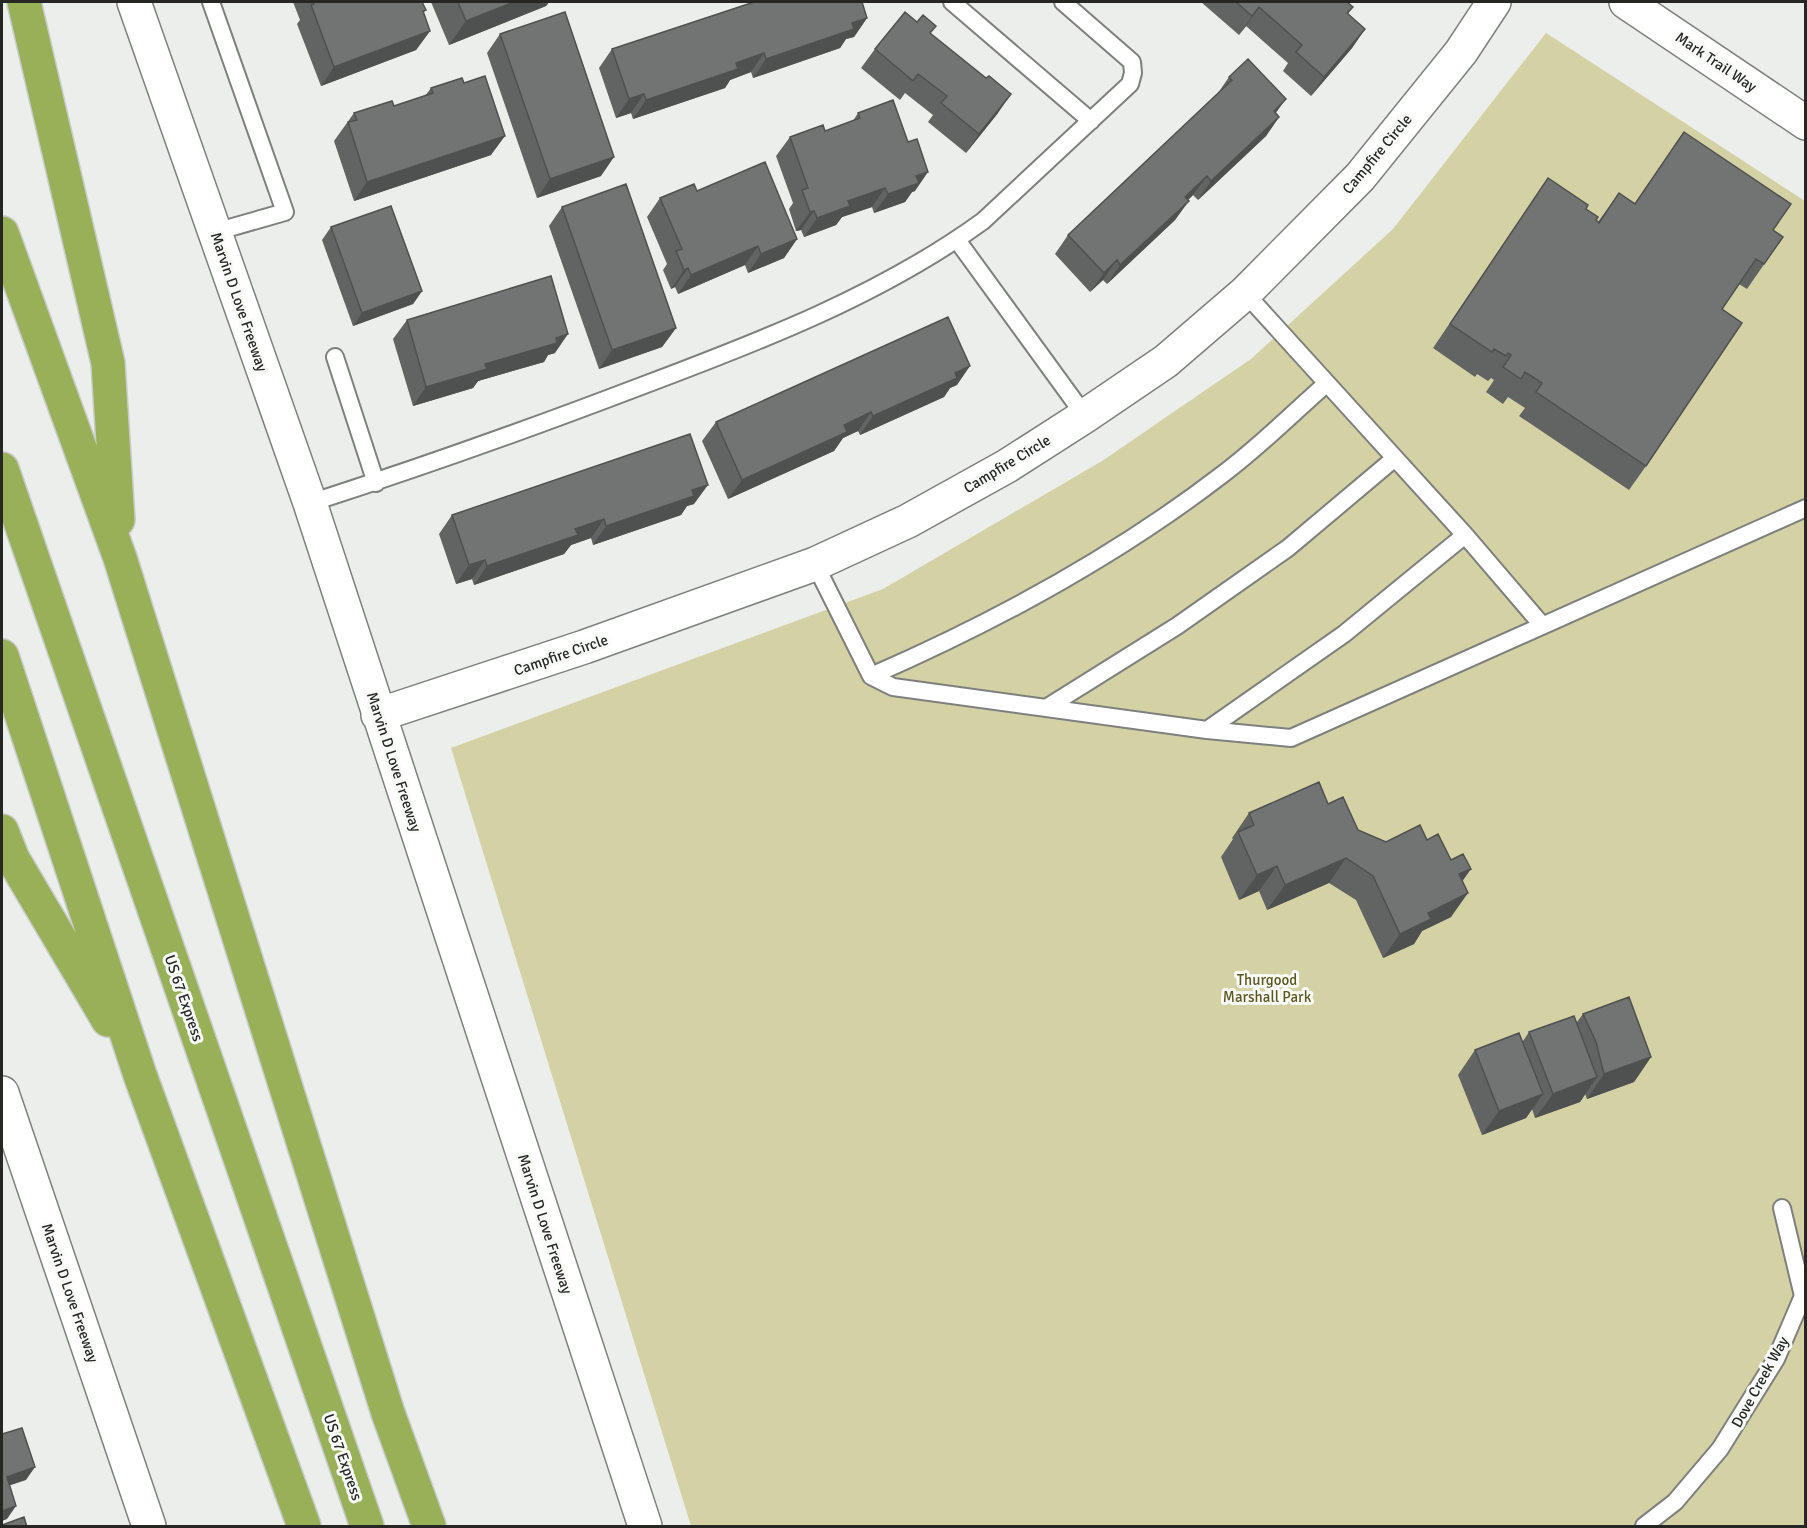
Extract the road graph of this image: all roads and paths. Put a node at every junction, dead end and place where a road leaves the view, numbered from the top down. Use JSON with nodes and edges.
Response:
{"nodes":[{"id":1,"x":24,"y":2,"type":"edge"},
{"id":2,"x":134,"y":2,"type":"edge"},
{"id":3,"x":211,"y":2,"type":"edge"},
{"id":4,"x":952,"y":2,"type":"edge"},
{"id":5,"x":1063,"y":2,"type":"edge"},
{"id":6,"x":1494,"y":2,"type":"edge"},
{"id":7,"x":1626,"y":2,"type":"edge"},
{"id":8,"x":1091,"y":121,"type":"junction"},
{"id":9,"x":1806,"y":123,"type":"edge"},
{"id":10,"x":214,"y":232,"type":"junction"},
{"id":11,"x":2,"y":233,"type":"edge"},
{"id":12,"x":957,"y":240,"type":"junction"},
{"id":13,"x":1245,"y":293,"type":"junction"},
{"id":14,"x":334,"y":357,"type":"dead end"},
{"id":15,"x":1326,"y":384,"type":"junction"},
{"id":16,"x":1085,"y":416,"type":"junction"},
{"id":17,"x":1395,"y":458,"type":"junction"},
{"id":18,"x":2,"y":469,"type":"edge"},
{"id":19,"x":376,"y":483,"type":"junction"},
{"id":20,"x":310,"y":503,"type":"junction"},
{"id":21,"x":1806,"y":508,"type":"edge"},
{"id":22,"x":1465,"y":535,"type":"junction"},
{"id":23,"x":120,"y":558,"type":"junction"},
{"id":24,"x":815,"y":564,"type":"junction"},
{"id":25,"x":1542,"y":625,"type":"junction"},
{"id":26,"x":2,"y":656,"type":"edge"},
{"id":27,"x":871,"y":676,"type":"junction"},
{"id":28,"x":1046,"y":708,"type":"junction"},
{"id":29,"x":378,"y":715,"type":"junction"},
{"id":30,"x":1207,"y":730,"type":"junction"},
{"id":31,"x":2,"y":831,"type":"edge"},
{"id":32,"x":140,"y":1075,"type":"junction"},
{"id":33,"x":2,"y":1093,"type":"edge"},
{"id":34,"x":1782,"y":1208,"type":"dead end"},
{"id":35,"x":149,"y":1527,"type":"edge"},
{"id":36,"x":304,"y":1527,"type":"edge"},
{"id":37,"x":368,"y":1527,"type":"edge"},
{"id":38,"x":429,"y":1527,"type":"edge"},
{"id":39,"x":645,"y":1527,"type":"edge"},
{"id":40,"x":1644,"y":1527,"type":"edge"}],
"edges":[{"from":1,"to":23,"type":"highway"},
{"from":2,"to":10,"type":"main road","name":"Marvin D Love Freeway"},
{"from":3,"to":10,"type":"lane"},
{"from":4,"to":8,"type":"lane"},
{"from":5,"to":8,"type":"lane"},
{"from":6,"to":13,"type":"main road","name":"Campfire Circle"},
{"from":7,"to":9,"type":"main road","name":"Mark Trail Way"},
{"from":8,"to":12,"type":"lane"},
{"from":10,"to":20,"type":"main road","name":"Marvin D Love Freeway"},
{"from":11,"to":23,"type":"highway"},
{"from":12,"to":16,"type":"lane"},
{"from":12,"to":19,"type":"lane"},
{"from":13,"to":15,"type":"lane"},
{"from":13,"to":16,"type":"main road","name":"Campfire Circle"},
{"from":14,"to":19,"type":"lane"},
{"from":15,"to":17,"type":"lane"},
{"from":15,"to":27,"type":"lane"},
{"from":16,"to":24,"type":"main road","name":"Campfire Circle"},
{"from":17,"to":22,"type":"lane"},
{"from":17,"to":28,"type":"lane"},
{"from":18,"to":37,"type":"highway","name":"US 67 Express"},
{"from":19,"to":20,"type":"lane"},
{"from":20,"to":29,"type":"main road","name":"Marvin D Love Freeway"},
{"from":21,"to":25,"type":"lane"},
{"from":22,"to":25,"type":"lane"},
{"from":22,"to":30,"type":"lane"},
{"from":23,"to":38,"type":"highway"},
{"from":24,"to":27,"type":"lane"},
{"from":24,"to":29,"type":"main road","name":"Campfire Circle"},
{"from":25,"to":30,"type":"lane"},
{"from":26,"to":32,"type":"highway"},
{"from":27,"to":28,"type":"lane"},
{"from":28,"to":30,"type":"lane"},
{"from":29,"to":39,"type":"main road","name":"Marvin D Love Freeway"},
{"from":31,"to":32,"type":"highway"},
{"from":32,"to":36,"type":"highway"},
{"from":33,"to":35,"type":"main road","name":"Marvin D Love Freeway"},
{"from":34,"to":40,"type":"lane","name":"Dove Creek Way"}]}
